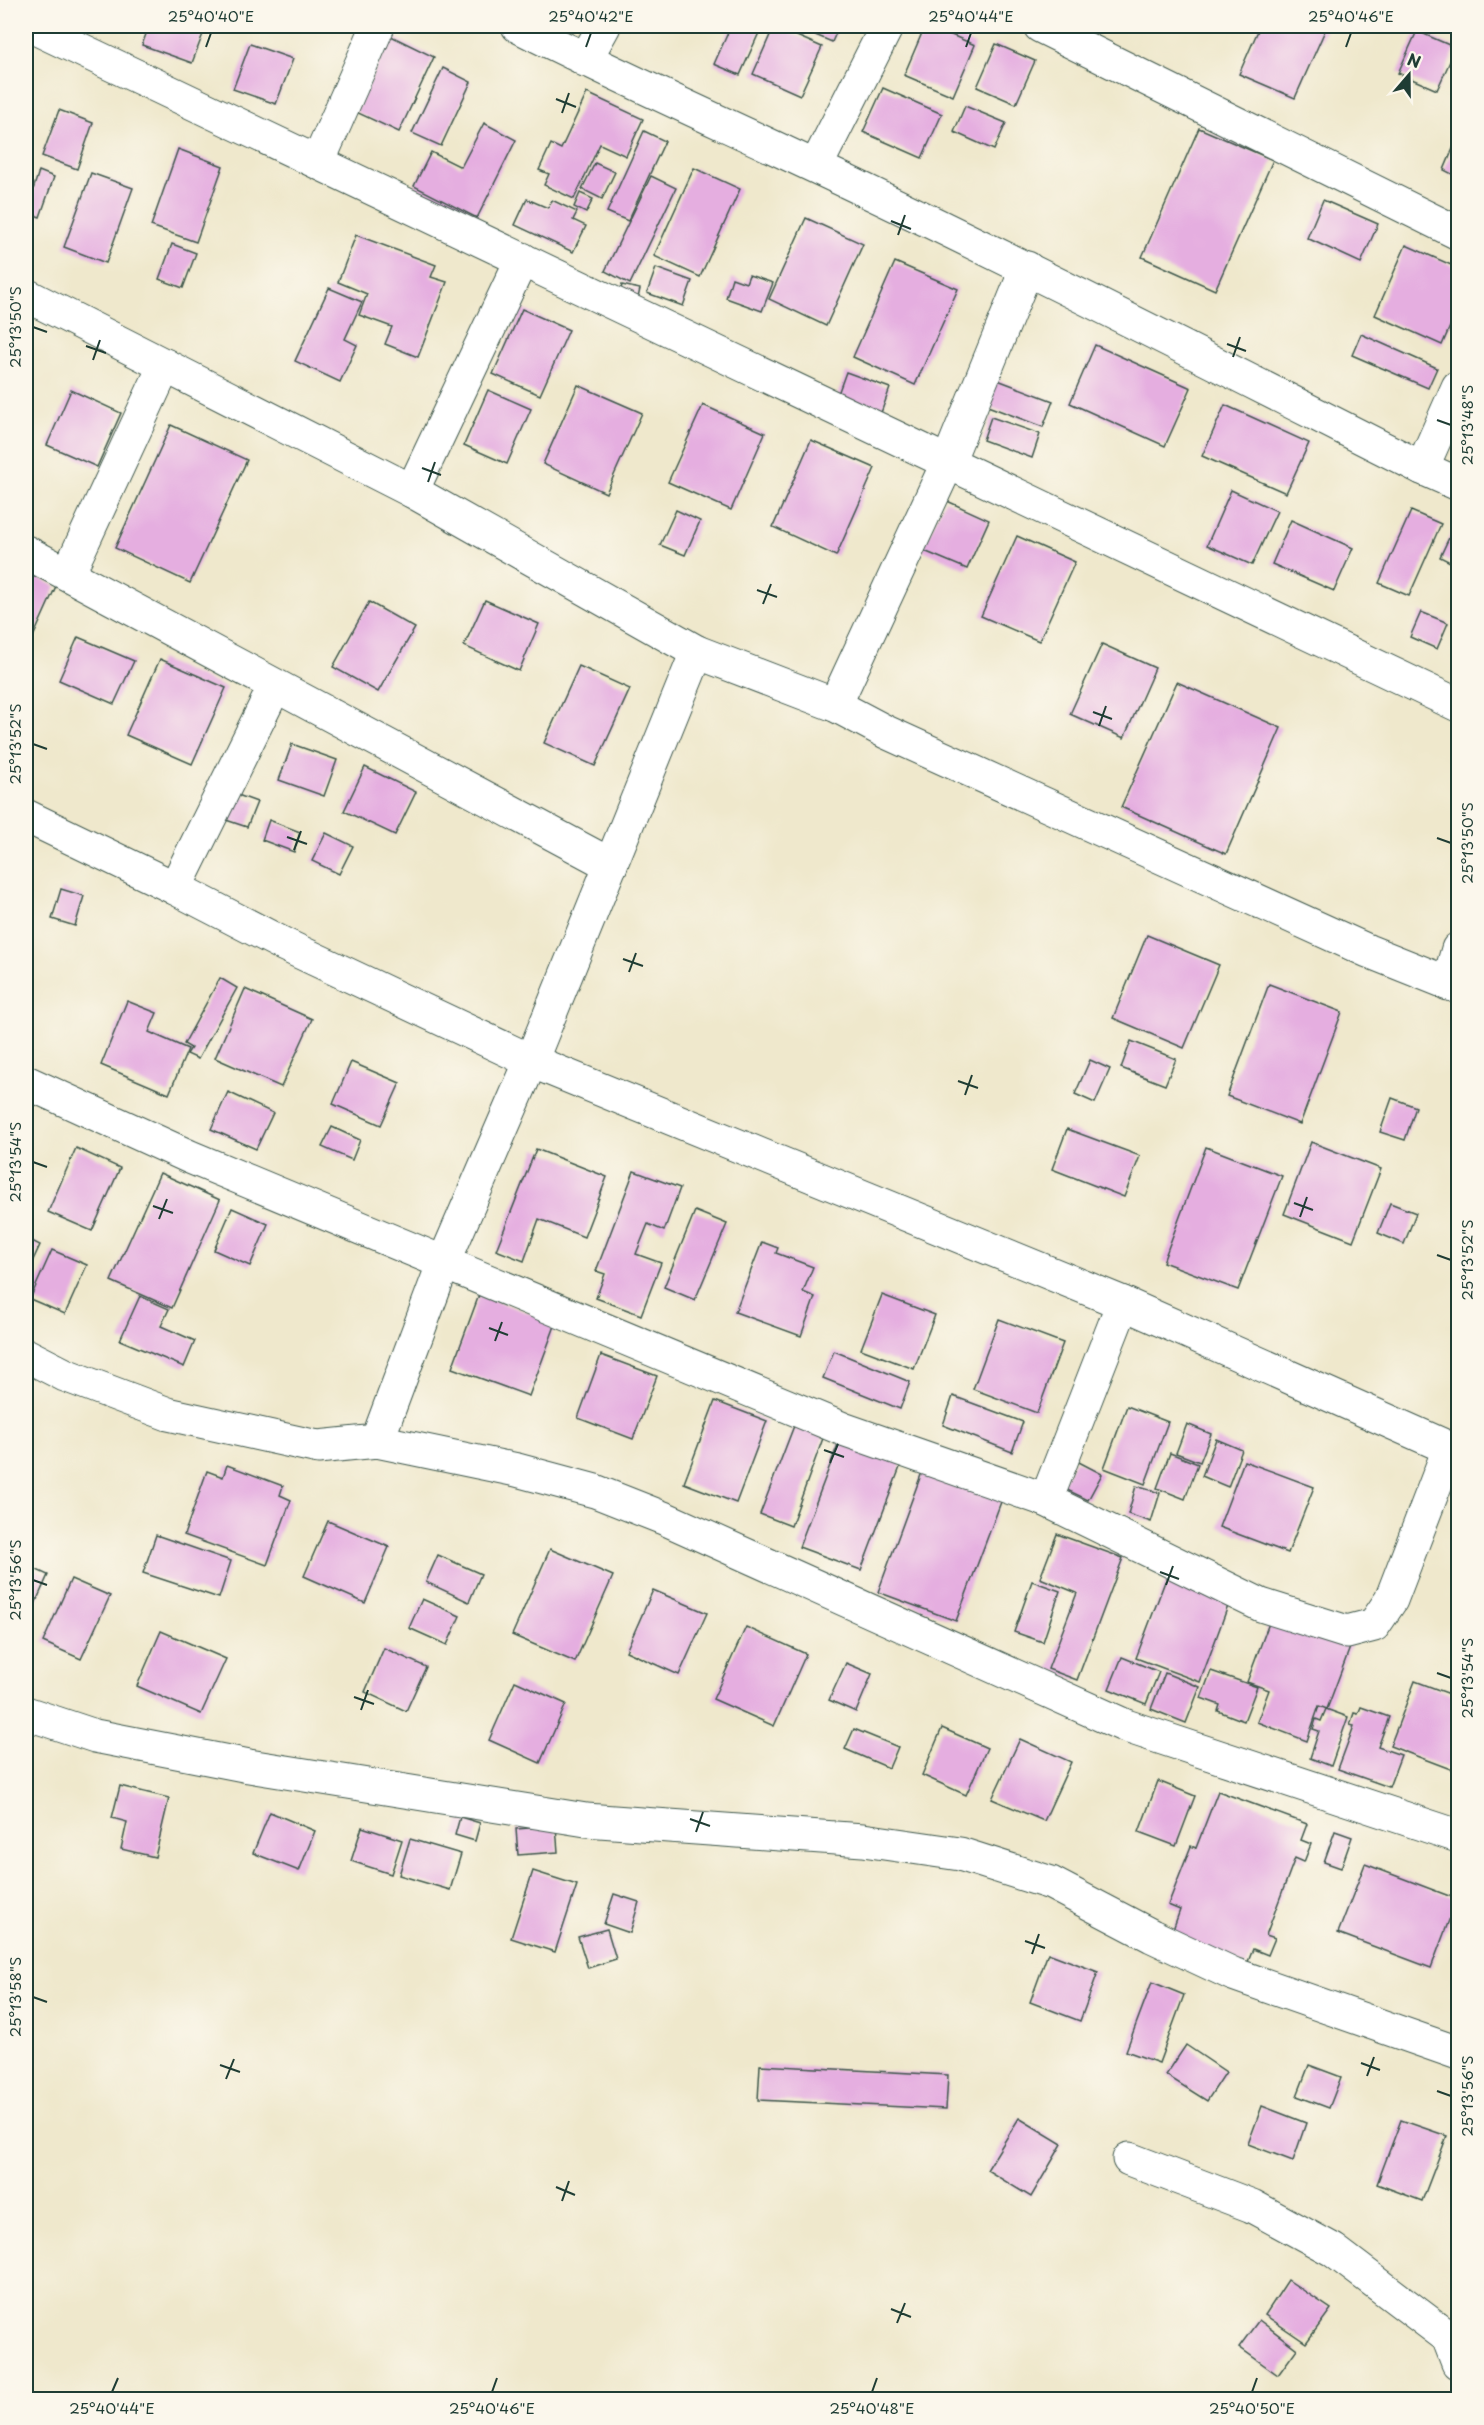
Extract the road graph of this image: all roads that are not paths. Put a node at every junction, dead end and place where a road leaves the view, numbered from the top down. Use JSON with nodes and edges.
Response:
{"nodes":[{"id":1,"x":31,"y":26,"type":"edge"},
{"id":2,"x":378,"y":26,"type":"edge"},
{"id":3,"x":518,"y":26,"type":"edge"},
{"id":4,"x":604,"y":26,"type":"edge"},
{"id":5,"x":887,"y":26,"type":"edge"},
{"id":6,"x":1040,"y":26,"type":"edge"},
{"id":7,"x":585,"y":60,"type":"junction"},
{"id":8,"x":318,"y":162,"type":"junction"},
{"id":9,"x":816,"y":166,"type":"junction"},
{"id":10,"x":1458,"y":233,"type":"edge"},
{"id":11,"x":522,"y":259,"type":"junction"},
{"id":12,"x":1027,"y":268,"type":"junction"},
{"id":13,"x":26,"y":295,"type":"edge"},
{"id":14,"x":165,"y":365,"type":"junction"},
{"id":15,"x":1458,"y":387,"type":"edge"},
{"id":16,"x":948,"y":462,"type":"junction"},
{"id":17,"x":1422,"y":468,"type":"junction"},
{"id":18,"x":1458,"y":484,"type":"edge"},
{"id":19,"x":412,"y":491,"type":"junction"},
{"id":20,"x":26,"y":552,"type":"edge"},
{"id":21,"x":68,"y":574,"type":"junction"},
{"id":22,"x":698,"y":652,"type":"junction"},
{"id":23,"x":275,"y":686,"type":"junction"},
{"id":24,"x":834,"y":705,"type":"junction"},
{"id":25,"x":1458,"y":705,"type":"edge"},
{"id":26,"x":26,"y":816,"type":"edge"},
{"id":27,"x":611,"y":865,"type":"junction"},
{"id":28,"x":175,"y":888,"type":"junction"},
{"id":29,"x":1458,"y":950,"type":"edge"},
{"id":30,"x":1453,"y":985,"type":"edge"},
{"id":31,"x":531,"y":1061,"type":"junction"},
{"id":32,"x":26,"y":1082,"type":"edge"},
{"id":33,"x":444,"y":1262,"type":"junction"},
{"id":34,"x":1123,"y":1303,"type":"junction"},
{"id":35,"x":26,"y":1354,"type":"edge"},
{"id":36,"x":377,"y":1441,"type":"junction"},
{"id":37,"x":1454,"y":1451,"type":"edge"},
{"id":38,"x":1046,"y":1500,"type":"junction"},
{"id":39,"x":26,"y":1713,"type":"edge"},
{"id":40,"x":1458,"y":1836,"type":"edge"},
{"id":41,"x":1458,"y":2053,"type":"edge"},
{"id":42,"x":1128,"y":2159,"type":"dead end"},
{"id":43,"x":1455,"y":2342,"type":"edge"}],
"edges":[{"from":1,"to":8,"type":"street"},
{"from":2,"to":8,"type":"street"},
{"from":3,"to":7,"type":"street"},
{"from":4,"to":7,"type":"street"},
{"from":5,"to":9,"type":"street"},
{"from":6,"to":10,"type":"street"},
{"from":7,"to":9,"type":"street"},
{"from":8,"to":11,"type":"street"},
{"from":9,"to":12,"type":"street"},
{"from":11,"to":16,"type":"street"},
{"from":11,"to":19,"type":"street"},
{"from":12,"to":16,"type":"street"},
{"from":12,"to":17,"type":"street"},
{"from":13,"to":14,"type":"street"},
{"from":14,"to":19,"type":"street"},
{"from":14,"to":21,"type":"street"},
{"from":15,"to":17,"type":"street"},
{"from":16,"to":24,"type":"street"},
{"from":16,"to":25,"type":"street"},
{"from":17,"to":18,"type":"street"},
{"from":19,"to":22,"type":"street"},
{"from":20,"to":21,"type":"street"},
{"from":21,"to":23,"type":"street"},
{"from":22,"to":24,"type":"street"},
{"from":22,"to":27,"type":"street"},
{"from":23,"to":27,"type":"street"},
{"from":23,"to":28,"type":"street"},
{"from":24,"to":30,"type":"street"},
{"from":26,"to":28,"type":"street"},
{"from":27,"to":31,"type":"street"},
{"from":28,"to":31,"type":"street"},
{"from":29,"to":30,"type":"street"},
{"from":31,"to":33,"type":"street"},
{"from":31,"to":34,"type":"street"},
{"from":32,"to":33,"type":"street"},
{"from":33,"to":36,"type":"street"},
{"from":33,"to":38,"type":"street"},
{"from":34,"to":37,"type":"street"},
{"from":34,"to":38,"type":"street"},
{"from":35,"to":36,"type":"street"},
{"from":36,"to":40,"type":"street"},
{"from":37,"to":38,"type":"street"},
{"from":39,"to":41,"type":"street"},
{"from":42,"to":43,"type":"street"}]}
